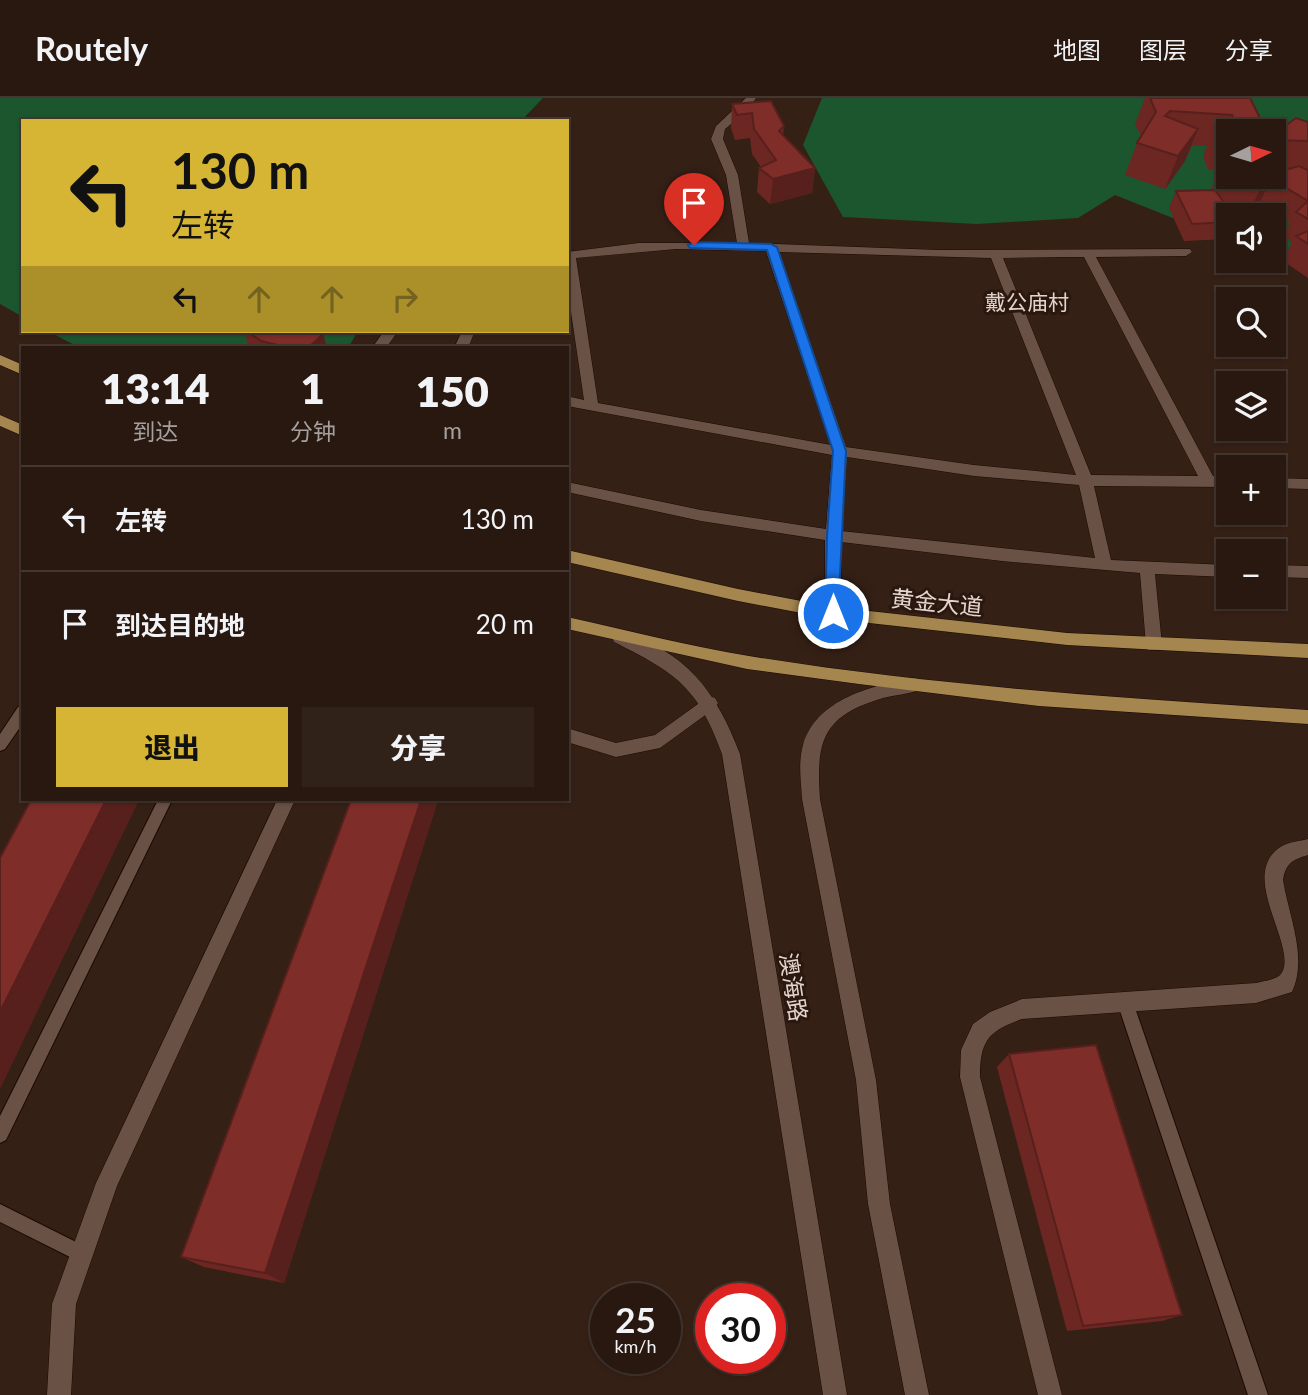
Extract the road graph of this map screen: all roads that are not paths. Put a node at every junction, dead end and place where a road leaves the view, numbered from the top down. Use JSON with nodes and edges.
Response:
{"nodes":[{"id":1,"x":751,"y":98,"type":"edge"},
{"id":2,"x":743,"y":245,"type":"junction"},
{"id":3,"x":771,"y":247,"type":"junction"},
{"id":4,"x":1186,"y":252,"type":"dead end"},
{"id":5,"x":1088,"y":253,"type":"junction"},
{"id":6,"x":996,"y":254,"type":"junction"},
{"id":7,"x":569,"y":256,"type":"edge"},
{"id":8,"x":569,"y":262,"type":"edge"},
{"id":9,"x":0,"y":359,"type":"edge"},
{"id":10,"x":21,"y":370,"type":"edge"},
{"id":11,"x":569,"y":401,"type":"edge"},
{"id":12,"x":592,"y":406,"type":"junction"},
{"id":13,"x":0,"y":420,"type":"edge"},
{"id":14,"x":21,"y":430,"type":"edge"},
{"id":15,"x":840,"y":451,"type":"junction"},
{"id":16,"x":1085,"y":479,"type":"junction"},
{"id":17,"x":1208,"y":481,"type":"junction"},
{"id":18,"x":1216,"y":481,"type":"edge"},
{"id":19,"x":1286,"y":483,"type":"edge"},
{"id":20,"x":1308,"y":484,"type":"edge"},
{"id":21,"x":569,"y":487,"type":"edge"},
{"id":22,"x":834,"y":536,"type":"junction"},
{"id":23,"x":569,"y":555,"type":"edge"},
{"id":24,"x":1105,"y":566,"type":"junction"},
{"id":25,"x":1147,"y":569,"type":"junction"},
{"id":26,"x":1216,"y":571,"type":"edge"},
{"id":27,"x":1286,"y":572,"type":"edge"},
{"id":28,"x":1308,"y":572,"type":"edge"},
{"id":29,"x":833,"y":613,"type":"junction"},
{"id":30,"x":569,"y":624,"type":"edge"},
{"id":31,"x":620,"y":637,"type":"junction"},
{"id":32,"x":1154,"y":645,"type":"junction"},
{"id":33,"x":1308,"y":651,"type":"edge"},
{"id":34,"x":923,"y":684,"type":"junction"},
{"id":35,"x":709,"y":703,"type":"junction"},
{"id":36,"x":21,"y":714,"type":"edge"},
{"id":37,"x":1308,"y":717,"type":"edge"},
{"id":38,"x":569,"y":736,"type":"edge"},
{"id":39,"x":0,"y":745,"type":"edge"},
{"id":40,"x":165,"y":801,"type":"edge"},
{"id":41,"x":286,"y":801,"type":"edge"},
{"id":42,"x":1308,"y":847,"type":"edge"},
{"id":43,"x":1125,"y":1002,"type":"junction"},
{"id":44,"x":0,"y":1133,"type":"edge"},
{"id":45,"x":0,"y":1213,"type":"edge"},
{"id":46,"x":82,"y":1254,"type":"junction"},
{"id":47,"x":59,"y":1395,"type":"edge"},
{"id":48,"x":835,"y":1395,"type":"edge"},
{"id":49,"x":917,"y":1395,"type":"edge"},
{"id":50,"x":1049,"y":1395,"type":"edge"},
{"id":51,"x":1258,"y":1395,"type":"edge"}],
"edges":[{"from":1,"to":2,"type":"street"},
{"from":2,"to":3,"type":"street"},
{"from":2,"to":7,"type":"street"},
{"from":3,"to":6,"type":"street"},
{"from":3,"to":15,"type":"street"},
{"from":4,"to":5,"type":"street"},
{"from":5,"to":6,"type":"street"},
{"from":5,"to":17,"type":"street"},
{"from":6,"to":16,"type":"street"},
{"from":8,"to":12,"type":"street"},
{"from":9,"to":10,"type":"main road"},
{"from":11,"to":12,"type":"street"},
{"from":12,"to":15,"type":"street"},
{"from":13,"to":14,"type":"main road"},
{"from":15,"to":16,"type":"street"},
{"from":15,"to":22,"type":"street"},
{"from":16,"to":17,"type":"street"},
{"from":16,"to":24,"type":"street"},
{"from":17,"to":18,"type":"street"},
{"from":19,"to":20,"type":"street"},
{"from":21,"to":22,"type":"street"},
{"from":22,"to":24,"type":"street"},
{"from":22,"to":29,"type":"street"},
{"from":23,"to":29,"type":"main road","name":"黄金大道"},
{"from":24,"to":25,"type":"street"},
{"from":25,"to":26,"type":"street"},
{"from":25,"to":32,"type":"street"},
{"from":27,"to":28,"type":"street"},
{"from":29,"to":32,"type":"main road","name":"黄金大道"},
{"from":30,"to":31,"type":"main road"},
{"from":31,"to":34,"type":"main road"},
{"from":31,"to":35,"type":"street","name":"澳海路"},
{"from":32,"to":33,"type":"main road","name":"黄金大道"},
{"from":34,"to":37,"type":"main road"},
{"from":34,"to":49,"type":"street"},
{"from":35,"to":38,"type":"street"},
{"from":35,"to":48,"type":"street","name":"澳海路"},
{"from":36,"to":39,"type":"lane"},
{"from":40,"to":44,"type":"lane"},
{"from":41,"to":46,"type":"street"},
{"from":42,"to":43,"type":"street"},
{"from":43,"to":50,"type":"street"},
{"from":43,"to":51,"type":"lane"},
{"from":45,"to":46,"type":"lane"},
{"from":46,"to":47,"type":"street"}]}
